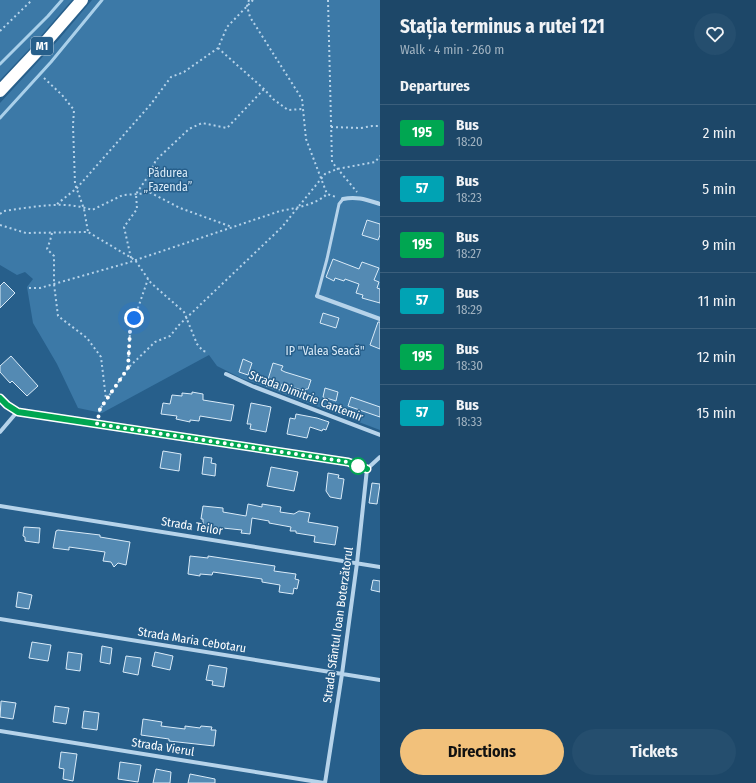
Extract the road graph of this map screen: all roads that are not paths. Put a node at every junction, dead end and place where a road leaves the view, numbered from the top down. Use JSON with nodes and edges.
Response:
{"nodes":[{"id":1,"x":82,"y":0,"type":"edge"},
{"id":2,"x":0,"y":91,"type":"edge"},
{"id":3,"x":343,"y":199,"type":"joint"},
{"id":4,"x":380,"y":204,"type":"edge"},
{"id":5,"x":317,"y":296,"type":"joint"},
{"id":6,"x":380,"y":319,"type":"edge"},
{"id":7,"x":226,"y":374,"type":"dead end"},
{"id":8,"x":0,"y":398,"type":"edge"},
{"id":9,"x":18,"y":412,"type":"junction"},
{"id":10,"x":0,"y":432,"type":"edge"},
{"id":11,"x":380,"y":435,"type":"edge"},
{"id":12,"x":380,"y":457,"type":"edge"},
{"id":13,"x":367,"y":469,"type":"junction"},
{"id":14,"x":0,"y":506,"type":"edge"},
{"id":15,"x":357,"y":563,"type":"junction"},
{"id":16,"x":380,"y":566,"type":"edge"},
{"id":17,"x":0,"y":619,"type":"edge"},
{"id":18,"x":342,"y":674,"type":"junction"},
{"id":19,"x":380,"y":680,"type":"edge"},
{"id":20,"x":0,"y":731,"type":"edge"},
{"id":21,"x":324,"y":783,"type":"edge"}],
"edges":[{"from":1,"to":2,"type":"highway","number":"M1"},
{"from":3,"to":4,"type":"street"},
{"from":3,"to":5,"type":"lane"},
{"from":5,"to":6,"type":"street"},
{"from":7,"to":11,"type":"street","name":"Strada Dimitrie Cantemir"},
{"from":8,"to":9,"type":"street"},
{"from":9,"to":10,"type":"street"},
{"from":9,"to":13,"type":"street"},
{"from":12,"to":13,"type":"street"},
{"from":13,"to":15,"type":"street","name":"Strada Sfântul Ioan Boterzătorul"},
{"from":14,"to":15,"type":"street","name":"Strada Teilor"},
{"from":15,"to":16,"type":"street","name":"Strada Teilor"},
{"from":15,"to":18,"type":"street","name":"Strada Sfântul Ioan Boterzătorul"},
{"from":17,"to":18,"type":"street","name":"Strada Maria Cebotaru"},
{"from":18,"to":19,"type":"street","name":"Strada Maria Cebotaru"},
{"from":18,"to":21,"type":"street","name":"Strada Sfântul Ioan Boterzătorul"},
{"from":20,"to":21,"type":"street","name":"Strada Vierul"}]}
